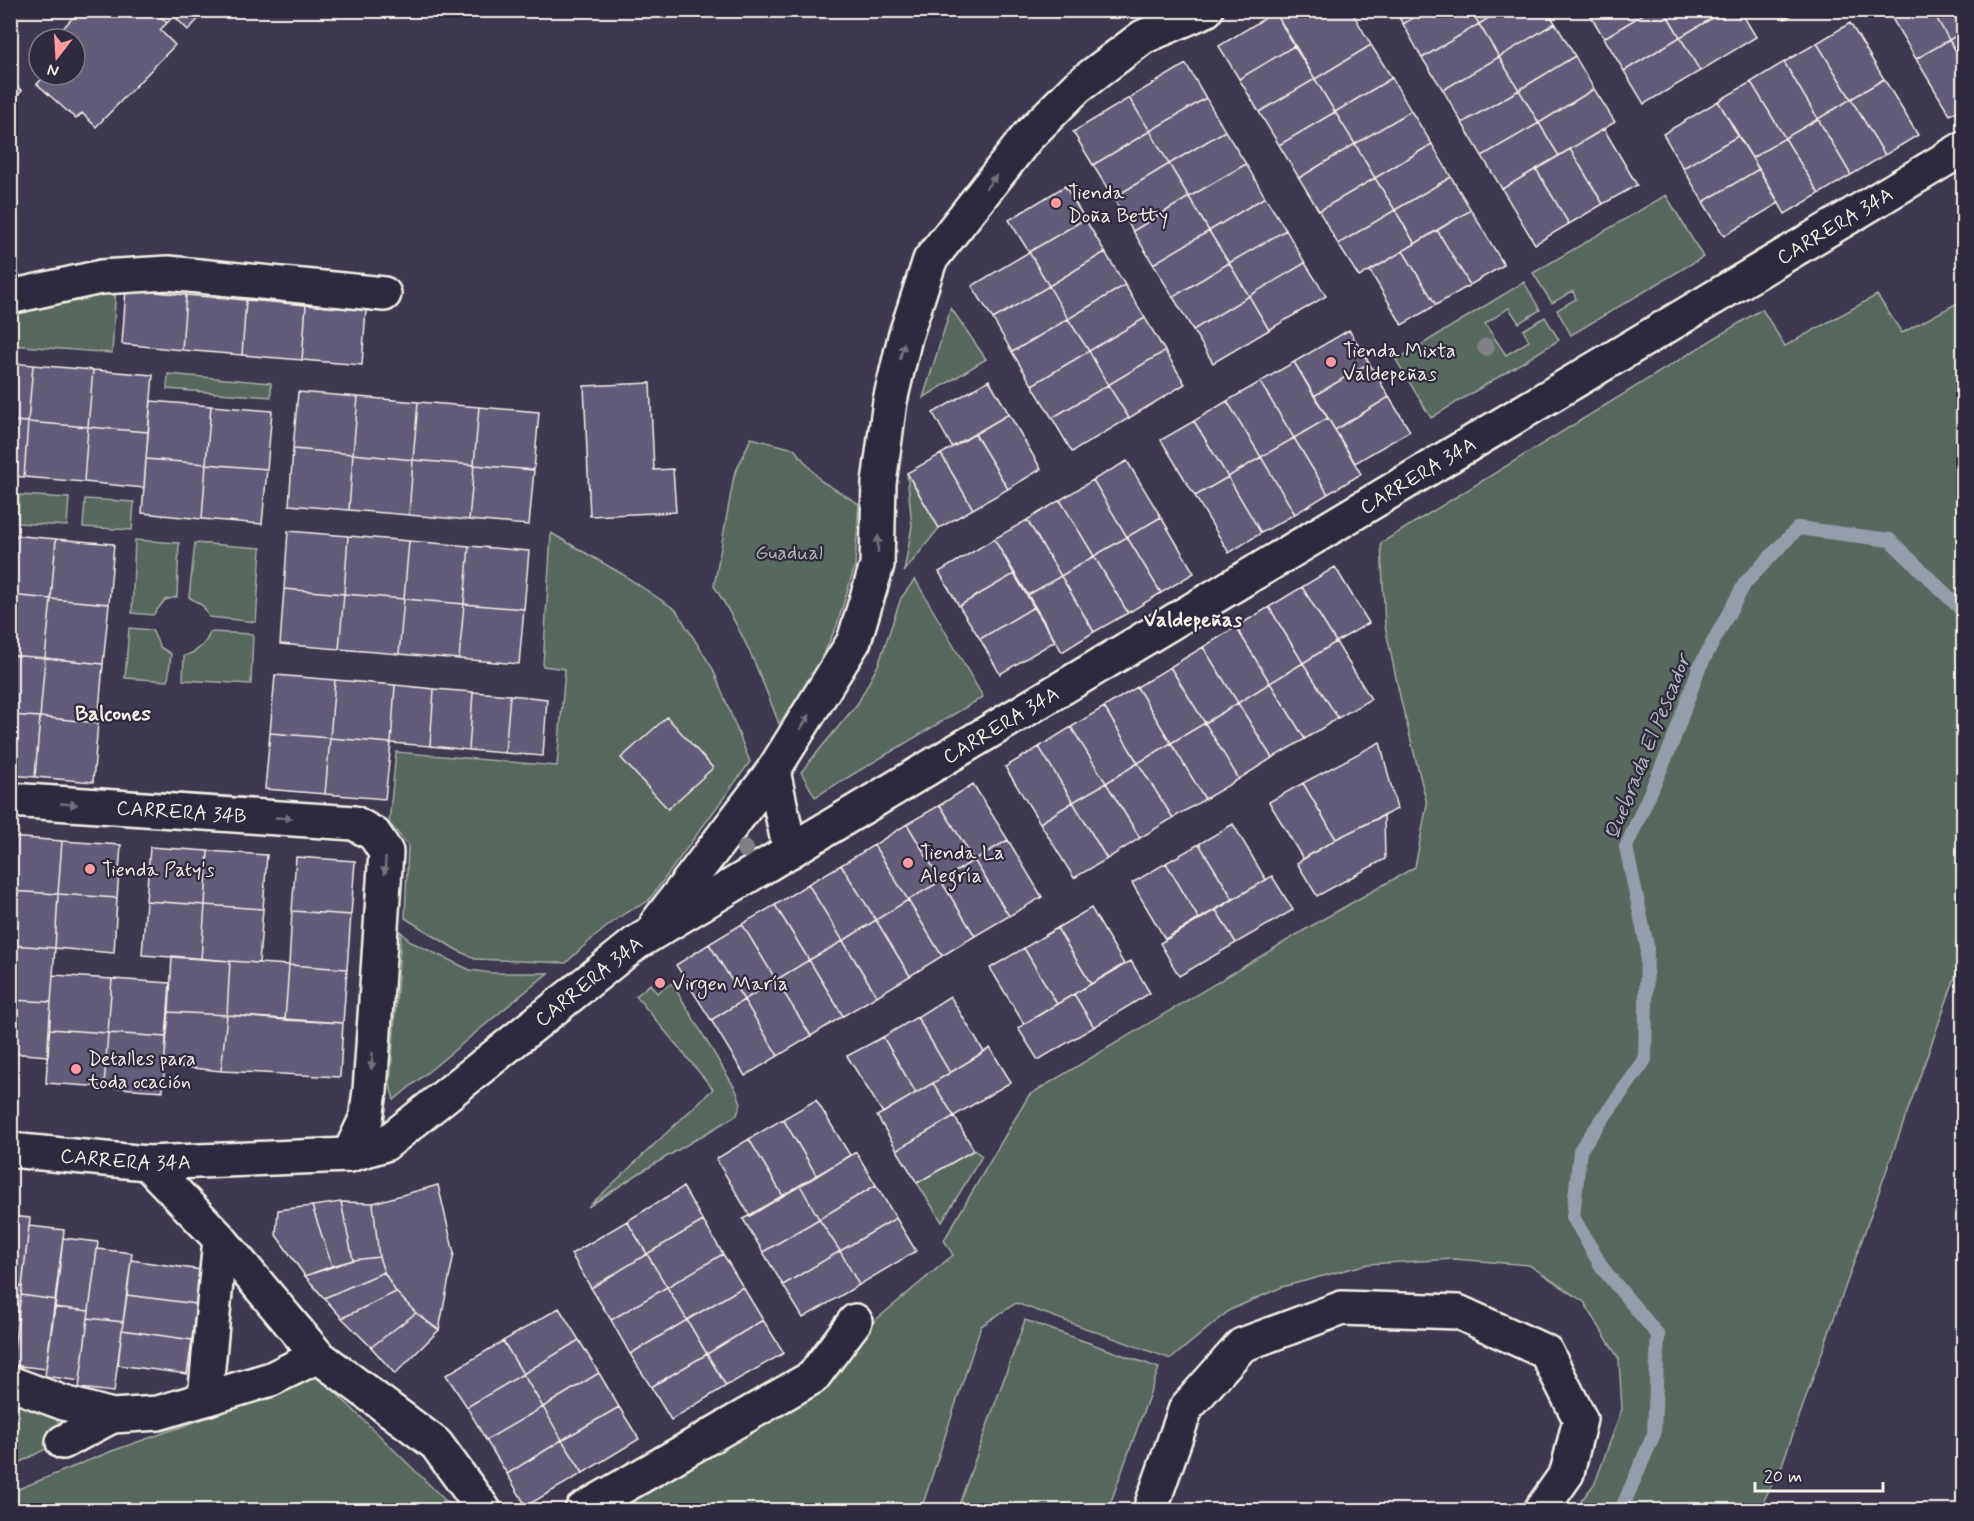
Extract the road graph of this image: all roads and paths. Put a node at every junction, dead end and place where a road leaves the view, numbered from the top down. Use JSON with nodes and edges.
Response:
{"nodes":[{"id":1,"x":1206,"y":10,"type":"edge"},
{"id":2,"x":1964,"y":148,"type":"edge"},
{"id":3,"x":384,"y":294,"type":"dead end"},
{"id":4,"x":10,"y":297,"type":"edge"},
{"id":5,"x":773,"y":771,"type":"junction"},
{"id":6,"x":10,"y":800,"type":"edge"},
{"id":7,"x":790,"y":851,"type":"junction"},
{"id":8,"x":646,"y":937,"type":"junction"},
{"id":9,"x":10,"y":1150,"type":"edge"},
{"id":10,"x":348,"y":1155,"type":"junction"},
{"id":11,"x":147,"y":1162,"type":"junction"},
{"id":12,"x":220,"y":1239,"type":"junction"},
{"id":13,"x":855,"y":1321,"type":"dead end"},
{"id":14,"x":318,"y":1356,"type":"junction"},
{"id":15,"x":10,"y":1383,"type":"edge"},
{"id":16,"x":205,"y":1398,"type":"junction"},
{"id":17,"x":112,"y":1416,"type":"junction"},
{"id":18,"x":63,"y":1442,"type":"dead end"},
{"id":19,"x":484,"y":1510,"type":"edge"},
{"id":20,"x":582,"y":1510,"type":"edge"},
{"id":21,"x":1149,"y":1510,"type":"edge"},
{"id":22,"x":1541,"y":1510,"type":"edge"}],
"edges":[{"from":5,"to":1,"type":"street","one_way":true},
{"from":2,"to":7,"type":"street","name":"CARRERA 34A"},
{"from":3,"to":4,"type":"street"},
{"from":5,"to":7,"type":"street"},
{"from":5,"to":8,"type":"street"},
{"from":6,"to":10,"type":"street","name":"CARRERA 34B","one_way":true},
{"from":7,"to":8,"type":"street","name":"CARRERA 34A"},
{"from":8,"to":10,"type":"street","name":"CARRERA 34A"},
{"from":9,"to":11,"type":"street","name":"CARRERA 34A"},
{"from":10,"to":11,"type":"street","name":"CARRERA 34A"},
{"from":11,"to":12,"type":"street"},
{"from":12,"to":14,"type":"street"},
{"from":12,"to":16,"type":"street"},
{"from":13,"to":20,"type":"street"},
{"from":14,"to":16,"type":"street"},
{"from":14,"to":19,"type":"street"},
{"from":15,"to":17,"type":"street"},
{"from":16,"to":17,"type":"street"},
{"from":17,"to":18,"type":"street"},
{"from":21,"to":22,"type":"street"}]}
